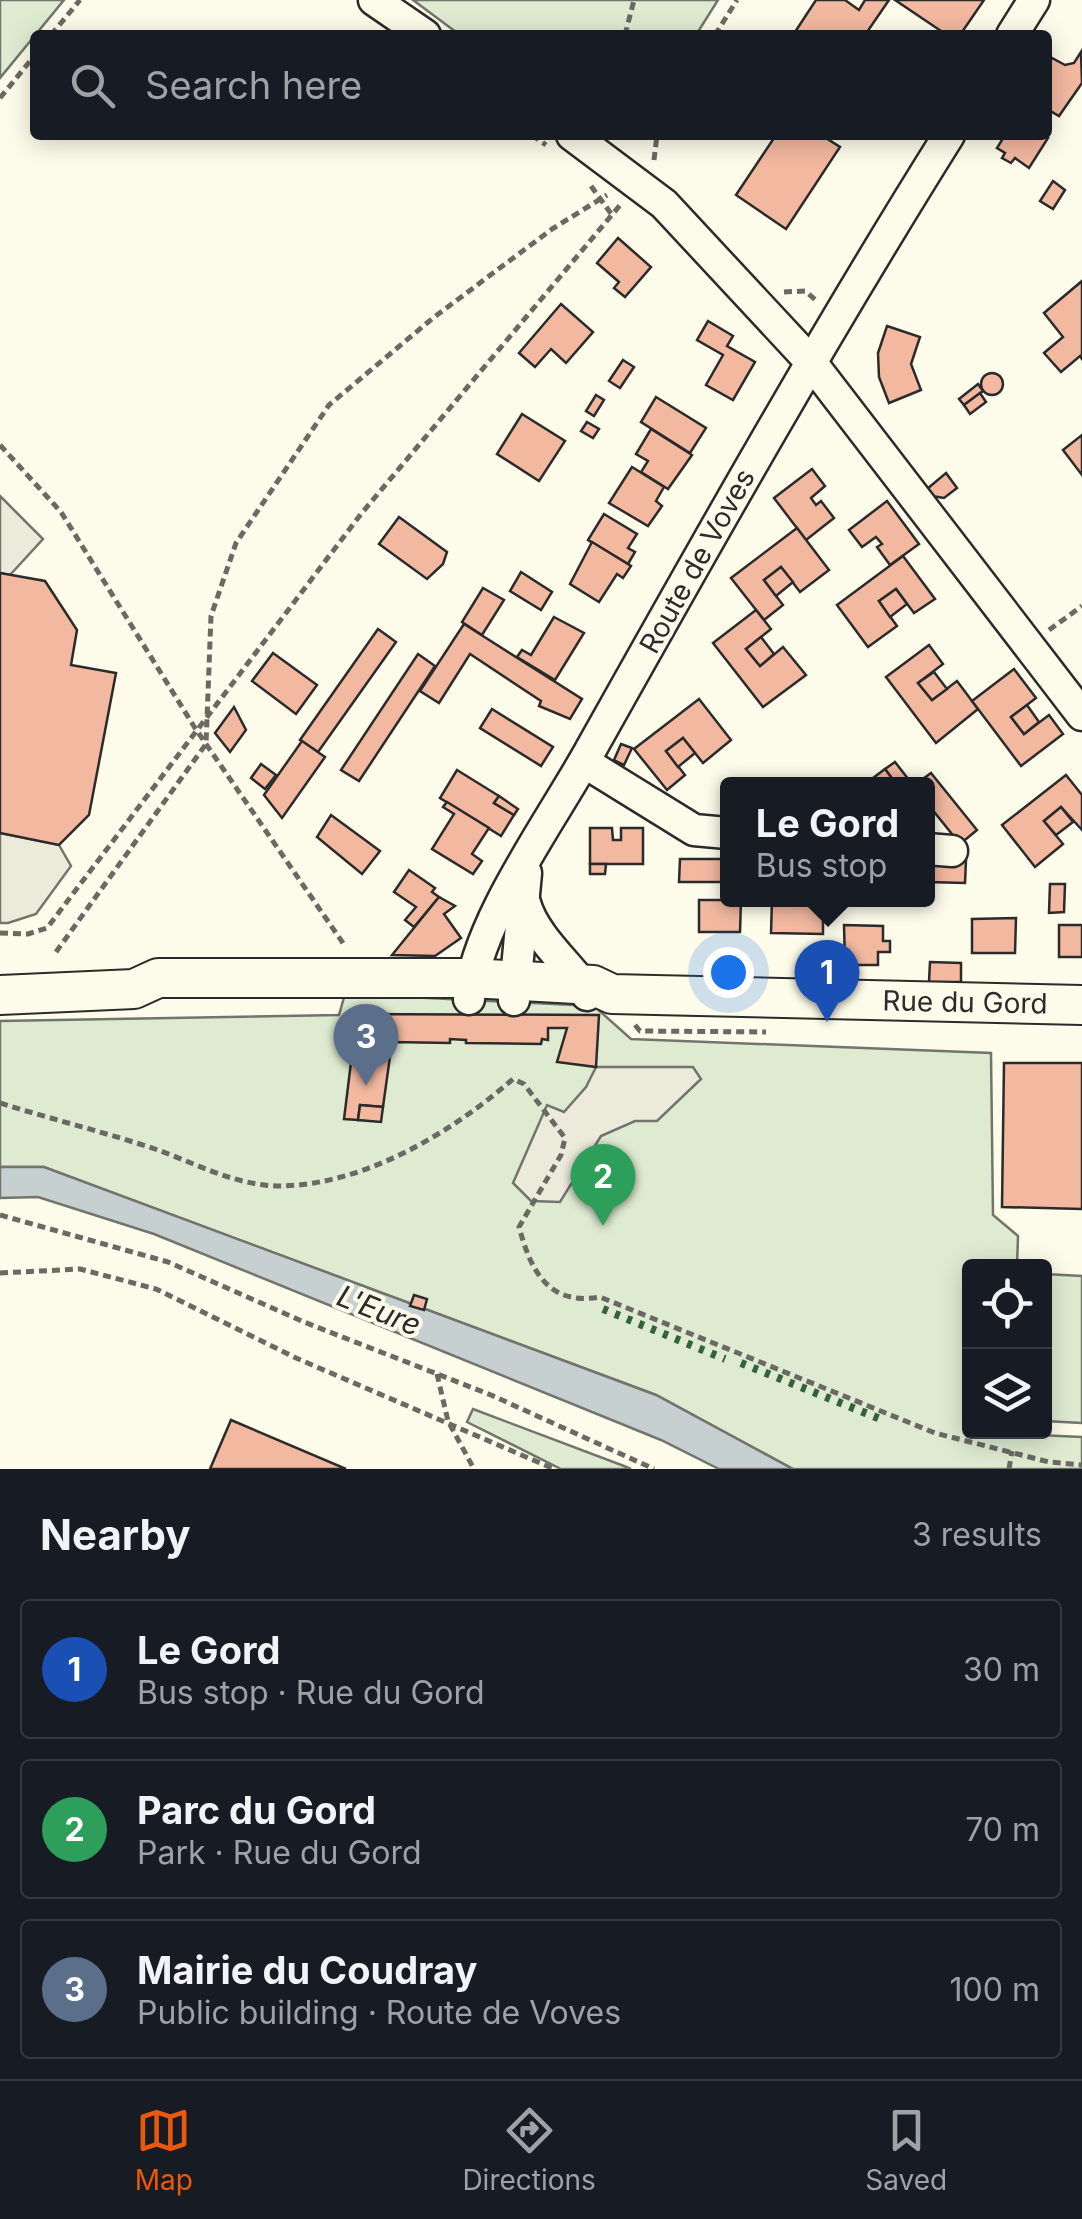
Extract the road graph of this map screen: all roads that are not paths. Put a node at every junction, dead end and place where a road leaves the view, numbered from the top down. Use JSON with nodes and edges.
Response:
{"nodes":[{"id":1,"x":374,"y":0,"type":"edge"},
{"id":2,"x":1034,"y":0,"type":"edge"},
{"id":3,"x":417,"y":30,"type":"edge"},
{"id":4,"x":1015,"y":30,"type":"edge"},
{"id":5,"x":579,"y":140,"type":"edge"},
{"id":6,"x":947,"y":140,"type":"edge"},
{"id":7,"x":810,"y":360,"type":"junction"},
{"id":8,"x":1082,"y":714,"type":"edge"},
{"id":9,"x":584,"y":762,"type":"junction"},
{"id":10,"x":720,"y":832,"type":"edge"},
{"id":11,"x":528,"y":855,"type":"junction"},
{"id":12,"x":523,"y":895,"type":"junction"},
{"id":13,"x":134,"y":989,"type":"junction"},
{"id":14,"x":493,"y":992,"type":"junction"},
{"id":15,"x":593,"y":993,"type":"junction"},
{"id":16,"x":0,"y":995,"type":"edge"},
{"id":17,"x":1082,"y":1005,"type":"edge"}],
"edges":[{"from":1,"to":3,"type":"street"},
{"from":2,"to":4,"type":"street"},
{"from":5,"to":7,"type":"street"},
{"from":6,"to":7,"type":"street","name":"Route de Voves"},
{"from":7,"to":8,"type":"street"},
{"from":7,"to":9,"type":"street","name":"Route de Voves"},
{"from":9,"to":10,"type":"street"},
{"from":9,"to":11,"type":"street","name":"Route de Voves"},
{"from":11,"to":12,"type":"street"},
{"from":11,"to":14,"type":"street","name":"Route de Voves"},
{"from":12,"to":14,"type":"street"},
{"from":12,"to":15,"type":"street"},
{"from":13,"to":14,"type":"main road"},
{"from":13,"to":14,"type":"main road"},
{"from":13,"to":16,"type":"main road"},
{"from":14,"to":15,"type":"main road","name":"Rue du Gord"},
{"from":15,"to":17,"type":"main road","name":"Rue du Gord"}]}
